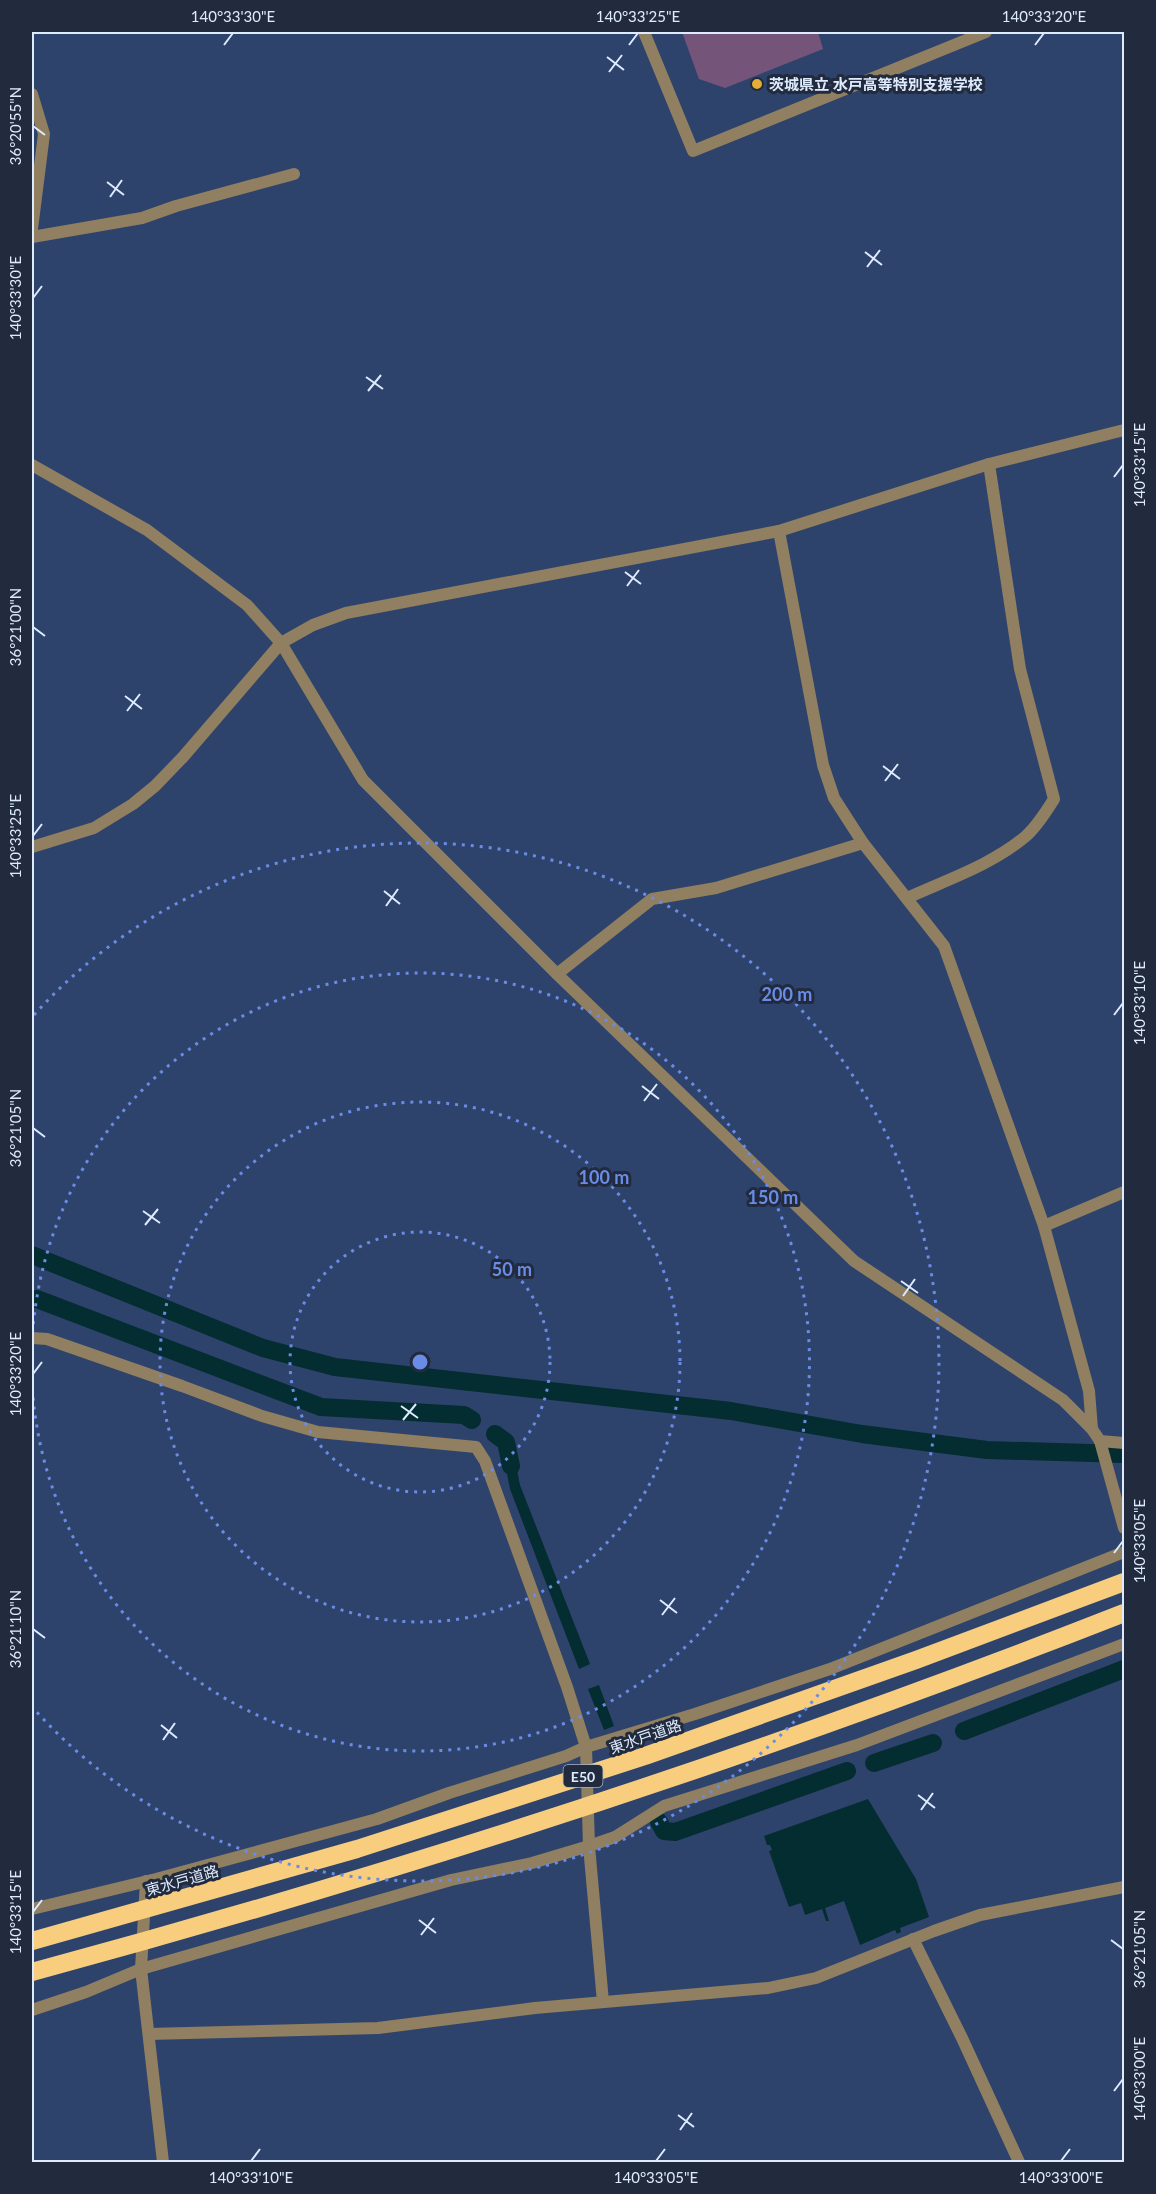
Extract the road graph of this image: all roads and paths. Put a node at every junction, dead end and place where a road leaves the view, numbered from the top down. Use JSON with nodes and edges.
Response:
{"nodes":[{"id":1,"x":644,"y":32,"type":"edge"},
{"id":2,"x":986,"y":32,"type":"edge"},
{"id":3,"x":32,"y":94,"type":"edge"},
{"id":4,"x":294,"y":174,"type":"dead end"},
{"id":5,"x":32,"y":229,"type":"edge"},
{"id":6,"x":32,"y":237,"type":"edge"},
{"id":7,"x":1125,"y":430,"type":"edge"},
{"id":8,"x":989,"y":464,"type":"junction"},
{"id":9,"x":32,"y":465,"type":"edge"},
{"id":10,"x":779,"y":531,"type":"junction"},
{"id":11,"x":281,"y":643,"type":"junction"},
{"id":12,"x":863,"y":843,"type":"junction"},
{"id":13,"x":32,"y":847,"type":"edge"},
{"id":14,"x":907,"y":898,"type":"junction"},
{"id":15,"x":557,"y":974,"type":"junction"},
{"id":16,"x":1125,"y":1192,"type":"edge"},
{"id":17,"x":1044,"y":1226,"type":"junction"},
{"id":18,"x":32,"y":1338,"type":"edge"},
{"id":19,"x":1092,"y":1429,"type":"junction"},
{"id":20,"x":1100,"y":1443,"type":"junction"},
{"id":21,"x":1125,"y":1443,"type":"edge"},
{"id":22,"x":1125,"y":1528,"type":"edge"},
{"id":23,"x":1125,"y":1552,"type":"edge"},
{"id":24,"x":1125,"y":1582,"type":"edge"},
{"id":25,"x":1125,"y":1613,"type":"edge"},
{"id":26,"x":1125,"y":1644,"type":"edge"},
{"id":27,"x":586,"y":1747,"type":"junction"},
{"id":28,"x":589,"y":1846,"type":"junction"},
{"id":29,"x":146,"y":1881,"type":"junction"},
{"id":30,"x":1125,"y":1887,"type":"edge"},
{"id":31,"x":32,"y":1909,"type":"edge"},
{"id":32,"x":913,"y":1939,"type":"junction"},
{"id":33,"x":32,"y":1941,"type":"edge"},
{"id":34,"x":141,"y":1969,"type":"junction"},
{"id":35,"x":32,"y":1972,"type":"edge"},
{"id":36,"x":603,"y":2002,"type":"junction"},
{"id":37,"x":32,"y":2010,"type":"edge"},
{"id":38,"x":149,"y":2034,"type":"junction"},
{"id":39,"x":163,"y":2163,"type":"edge"},
{"id":40,"x":1019,"y":2163,"type":"edge"}],
"edges":[{"from":1,"to":2,"type":"street"},
{"from":3,"to":5,"type":"street"},
{"from":4,"to":6,"type":"street"},
{"from":7,"to":8,"type":"street"},
{"from":8,"to":10,"type":"street"},
{"from":8,"to":14,"type":"street"},
{"from":9,"to":11,"type":"street"},
{"from":10,"to":11,"type":"street"},
{"from":10,"to":12,"type":"street"},
{"from":11,"to":13,"type":"street"},
{"from":11,"to":15,"type":"street"},
{"from":12,"to":14,"type":"street"},
{"from":12,"to":15,"type":"street"},
{"from":14,"to":17,"type":"street"},
{"from":15,"to":19,"type":"street"},
{"from":16,"to":17,"type":"street"},
{"from":17,"to":19,"type":"street"},
{"from":18,"to":27,"type":"street"},
{"from":19,"to":20,"type":"street"},
{"from":20,"to":21,"type":"street"},
{"from":20,"to":22,"type":"street"},
{"from":23,"to":27,"type":"street"},
{"from":24,"to":33,"type":"highway","name":"東水戸道路","number":"E50","bridge":true},
{"from":25,"to":35,"type":"highway","number":"E50","bridge":true},
{"from":26,"to":28,"type":"street"},
{"from":27,"to":28,"type":"street"},
{"from":27,"to":29,"type":"street"},
{"from":28,"to":34,"type":"street"},
{"from":28,"to":36,"type":"street"},
{"from":29,"to":31,"type":"street"},
{"from":29,"to":34,"type":"street"},
{"from":30,"to":32,"type":"street"},
{"from":32,"to":36,"type":"street"},
{"from":32,"to":40,"type":"street"},
{"from":34,"to":37,"type":"street"},
{"from":34,"to":38,"type":"street"},
{"from":36,"to":38,"type":"street"},
{"from":38,"to":39,"type":"street"}]}
